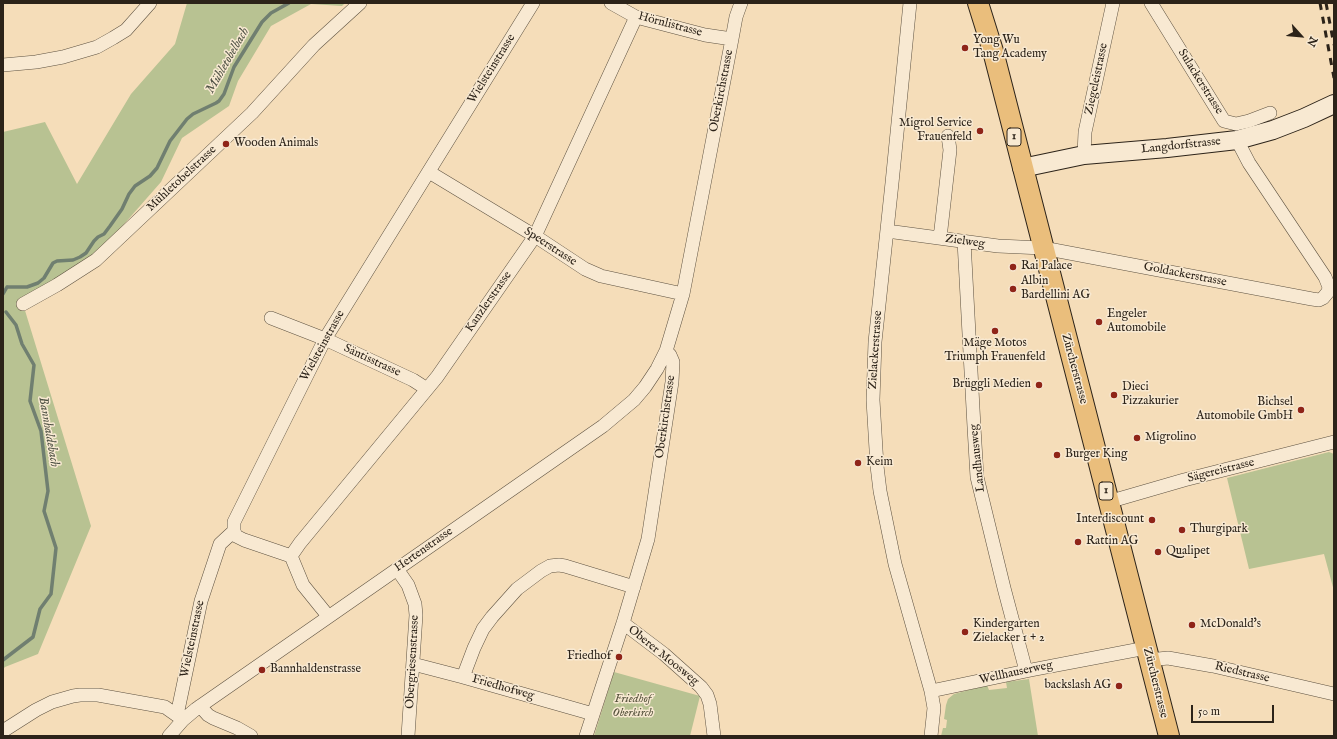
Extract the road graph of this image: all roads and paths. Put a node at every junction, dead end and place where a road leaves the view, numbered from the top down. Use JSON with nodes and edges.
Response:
{"nodes":[{"id":1,"x":150,"y":3,"type":"edge"},
{"id":2,"x":360,"y":3,"type":"edge"},
{"id":3,"x":533,"y":3,"type":"edge"},
{"id":4,"x":611,"y":3,"type":"edge"},
{"id":5,"x":741,"y":3,"type":"edge"},
{"id":6,"x":910,"y":3,"type":"edge"},
{"id":7,"x":978,"y":3,"type":"edge"},
{"id":8,"x":985,"y":3,"type":"edge"},
{"id":9,"x":1113,"y":3,"type":"edge"},
{"id":10,"x":1151,"y":3,"type":"edge"},
{"id":11,"x":636,"y":18,"type":"junction"},
{"id":12,"x":986,"y":26,"type":"junction"},
{"id":13,"x":732,"y":39,"type":"junction"},
{"id":14,"x":3,"y":65,"type":"edge"},
{"id":15,"x":1334,"y":104,"type":"edge"},
{"id":16,"x":1270,"y":113,"type":"dead end"},
{"id":17,"x":948,"y":136,"type":"dead end"},
{"id":18,"x":1238,"y":140,"type":"junction"},
{"id":19,"x":1084,"y":155,"type":"junction"},
{"id":20,"x":1022,"y":168,"type":"junction"},
{"id":21,"x":429,"y":172,"type":"junction"},
{"id":22,"x":887,"y":231,"type":"junction"},
{"id":23,"x":535,"y":236,"type":"junction"},
{"id":24,"x":940,"y":238,"type":"junction"},
{"id":25,"x":964,"y":241,"type":"junction"},
{"id":26,"x":1043,"y":248,"type":"junction"},
{"id":27,"x":683,"y":294,"type":"junction"},
{"id":28,"x":23,"y":304,"type":"dead end"},
{"id":29,"x":271,"y":318,"type":"dead end"},
{"id":30,"x":325,"y":339,"type":"junction"},
{"id":31,"x":666,"y":351,"type":"junction"},
{"id":32,"x":427,"y":389,"type":"junction"},
{"id":33,"x":1334,"y":442,"type":"edge"},
{"id":34,"x":1108,"y":502,"type":"junction"},
{"id":35,"x":234,"y":531,"type":"junction"},
{"id":36,"x":291,"y":556,"type":"junction"},
{"id":37,"x":397,"y":569,"type":"junction"},
{"id":38,"x":634,"y":587,"type":"junction"},
{"id":39,"x":328,"y":616,"type":"junction"},
{"id":40,"x":623,"y":624,"type":"junction"},
{"id":41,"x":1148,"y":654,"type":"junction"},
{"id":42,"x":413,"y":664,"type":"junction"},
{"id":43,"x":1026,"y":671,"type":"junction"},
{"id":44,"x":463,"y":677,"type":"junction"},
{"id":45,"x":931,"y":691,"type":"junction"},
{"id":46,"x":1334,"y":694,"type":"edge"},
{"id":47,"x":200,"y":706,"type":"junction"},
{"id":48,"x":593,"y":714,"type":"junction"},
{"id":49,"x":180,"y":717,"type":"junction"},
{"id":50,"x":3,"y":731,"type":"edge"},
{"id":51,"x":169,"y":736,"type":"edge"},
{"id":52,"x":251,"y":736,"type":"edge"},
{"id":53,"x":408,"y":736,"type":"edge"},
{"id":54,"x":586,"y":736,"type":"edge"},
{"id":55,"x":714,"y":736,"type":"edge"},
{"id":56,"x":931,"y":736,"type":"edge"},
{"id":57,"x":1169,"y":736,"type":"edge"}],
"edges":[{"from":1,"to":14,"type":"street"},
{"from":2,"to":28,"type":"street","name":"Mühletobelstrasse"},
{"from":3,"to":21,"type":"street","name":"Wielsteinstrasse"},
{"from":4,"to":11,"type":"street","name":"Hörnlistrasse"},
{"from":5,"to":13,"type":"street","name":"Oberkirchstrasse"},
{"from":6,"to":22,"type":"street","name":"Zielackerstrasse"},
{"from":7,"to":12,"type":"main road","name":"Zürcherstrasse","number":"1"},
{"from":8,"to":12,"type":"main road","number":"1"},
{"from":9,"to":19,"type":"street","name":"Ziegeleistrasse"},
{"from":10,"to":16,"type":"street","name":"Sulackerstrasse"},
{"from":11,"to":13,"type":"street","name":"Hörnlistrasse"},
{"from":11,"to":23,"type":"street","name":"Kanzlerstrasse"},
{"from":12,"to":20,"type":"main road","name":"Zürcherstrasse","number":"1"},
{"from":13,"to":27,"type":"street","name":"Oberkirchstrasse"},
{"from":15,"to":18,"type":"street","name":"Langdorfstrasse"},
{"from":17,"to":24,"type":"street"},
{"from":18,"to":19,"type":"street","name":"Langdorfstrasse"},
{"from":18,"to":26,"type":"street","name":"Goldackerstrasse"},
{"from":19,"to":20,"type":"street","name":"Langdorfstrasse"},
{"from":20,"to":26,"type":"main road","name":"Zürcherstrasse","number":"1"},
{"from":21,"to":23,"type":"street","name":"Speerstrasse"},
{"from":21,"to":30,"type":"street","name":"Wielsteinstrasse"},
{"from":22,"to":24,"type":"street","name":"Zielweg"},
{"from":22,"to":45,"type":"street","name":"Zielackerstrasse"},
{"from":23,"to":27,"type":"street","name":"Speerstrasse"},
{"from":23,"to":32,"type":"street","name":"Kanzlerstrasse"},
{"from":24,"to":25,"type":"street","name":"Zielweg"},
{"from":25,"to":26,"type":"street","name":"Zielweg"},
{"from":25,"to":43,"type":"street","name":"Landhausweg"},
{"from":26,"to":34,"type":"main road","name":"Zürcherstrasse","number":"1"},
{"from":27,"to":31,"type":"street","name":"Oberkirchstrasse"},
{"from":29,"to":30,"type":"street","name":"Säntisstrasse"},
{"from":30,"to":32,"type":"street","name":"Säntisstrasse"},
{"from":30,"to":35,"type":"street","name":"Wielsteinstrasse"},
{"from":31,"to":37,"type":"street","name":"Hertenstrasse"},
{"from":31,"to":38,"type":"street","name":"Oberkirchstrasse"},
{"from":32,"to":36,"type":"street","name":"Kanzlerstrasse"},
{"from":33,"to":34,"type":"street","name":"Sägereistrasse"},
{"from":34,"to":41,"type":"main road","name":"Zürcherstrasse","number":"1"},
{"from":35,"to":36,"type":"street"},
{"from":35,"to":49,"type":"street","name":"Wielsteinstrasse"},
{"from":36,"to":39,"type":"street"},
{"from":37,"to":39,"type":"street","name":"Hertenstrasse"},
{"from":37,"to":42,"type":"street","name":"Obergriesenstrasse"},
{"from":38,"to":40,"type":"street","name":"Oberkirchstrasse"},
{"from":38,"to":44,"type":"street"},
{"from":39,"to":47,"type":"street","name":"Hertenstrasse"},
{"from":40,"to":48,"type":"street","name":"Oberkirchstrasse"},
{"from":40,"to":55,"type":"street","name":"Oberer Moosweg"},
{"from":41,"to":43,"type":"street","name":"Wellhauserweg"},
{"from":41,"to":46,"type":"street","name":"Riedstrasse"},
{"from":41,"to":57,"type":"main road","name":"Zürcherstrasse","number":"1"},
{"from":42,"to":44,"type":"street","name":"Friedhofweg"},
{"from":42,"to":53,"type":"street","name":"Obergriesenstrasse"},
{"from":43,"to":45,"type":"street","name":"Wellhauserweg"},
{"from":44,"to":48,"type":"street","name":"Friedhofweg"},
{"from":45,"to":56,"type":"street"},
{"from":47,"to":49,"type":"street","name":"Hertenstrasse"},
{"from":47,"to":52,"type":"street"},
{"from":48,"to":54,"type":"street","name":"Oberkirchstrasse"},
{"from":49,"to":50,"type":"street"},
{"from":49,"to":51,"type":"street","name":"Hertenstrasse"}]}
